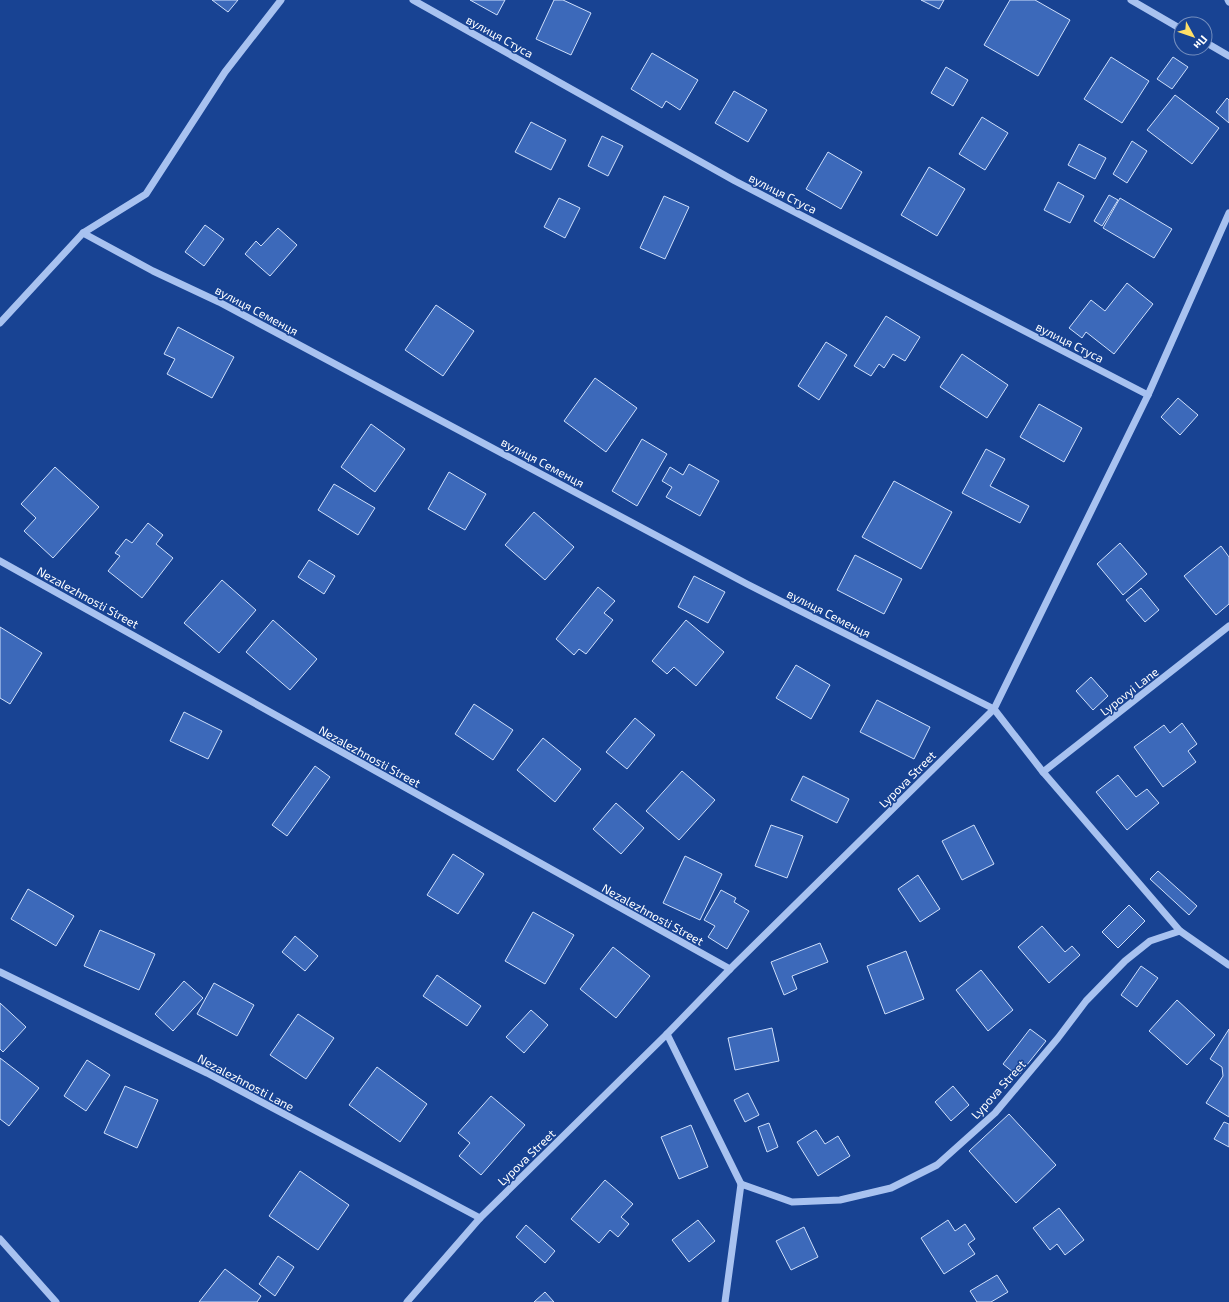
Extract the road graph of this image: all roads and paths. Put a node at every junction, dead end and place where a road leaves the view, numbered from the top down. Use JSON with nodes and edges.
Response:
{"nodes":[{"id":1,"x":281,"y":0,"type":"edge"},
{"id":2,"x":413,"y":0,"type":"edge"},
{"id":3,"x":1131,"y":0,"type":"edge"},
{"id":4,"x":1173,"y":24,"type":"edge"},
{"id":5,"x":1213,"y":47,"type":"edge"},
{"id":6,"x":1229,"y":56,"type":"edge"},
{"id":7,"x":1229,"y":213,"type":"edge"},
{"id":8,"x":83,"y":233,"type":"junction"},
{"id":9,"x":0,"y":323,"type":"edge"},
{"id":10,"x":1148,"y":395,"type":"junction"},
{"id":11,"x":0,"y":561,"type":"edge"},
{"id":12,"x":1229,"y":626,"type":"edge"},
{"id":13,"x":994,"y":709,"type":"junction"},
{"id":14,"x":1043,"y":772,"type":"junction"},
{"id":15,"x":1180,"y":930,"type":"junction"},
{"id":16,"x":1229,"y":965,"type":"edge"},
{"id":17,"x":730,"y":970,"type":"junction"},
{"id":18,"x":0,"y":972,"type":"edge"},
{"id":19,"x":667,"y":1034,"type":"junction"},
{"id":20,"x":741,"y":1184,"type":"junction"},
{"id":21,"x":480,"y":1218,"type":"junction"},
{"id":22,"x":0,"y":1239,"type":"edge"},
{"id":23,"x":56,"y":1302,"type":"edge"},
{"id":24,"x":407,"y":1302,"type":"edge"},
{"id":25,"x":725,"y":1302,"type":"edge"}],
"edges":[{"from":1,"to":8,"type":"street"},
{"from":2,"to":10,"type":"street","name":"вулиця Стуса"},
{"from":3,"to":4,"type":"street"},
{"from":5,"to":6,"type":"street"},
{"from":7,"to":10,"type":"street","name":"Lypova Street"},
{"from":8,"to":9,"type":"street"},
{"from":8,"to":13,"type":"street","name":"вулиця Семенця"},
{"from":10,"to":13,"type":"street","name":"Lypova Street"},
{"from":11,"to":17,"type":"street","name":"Nezalezhnosti Street"},
{"from":12,"to":14,"type":"street","name":"Lypovyi Lane"},
{"from":13,"to":14,"type":"street"},
{"from":13,"to":17,"type":"street","name":"Lypova Street"},
{"from":14,"to":15,"type":"street"},
{"from":15,"to":16,"type":"street"},
{"from":15,"to":20,"type":"street","name":"Lypova Street"},
{"from":17,"to":19,"type":"street","name":"Lypova Street"},
{"from":18,"to":21,"type":"street","name":"Nezalezhnosti Lane"},
{"from":19,"to":20,"type":"street"},
{"from":19,"to":21,"type":"street","name":"Lypova Street"},
{"from":20,"to":25,"type":"street"},
{"from":21,"to":24,"type":"street","name":"Lypova Street"},
{"from":22,"to":23,"type":"street"}]}
